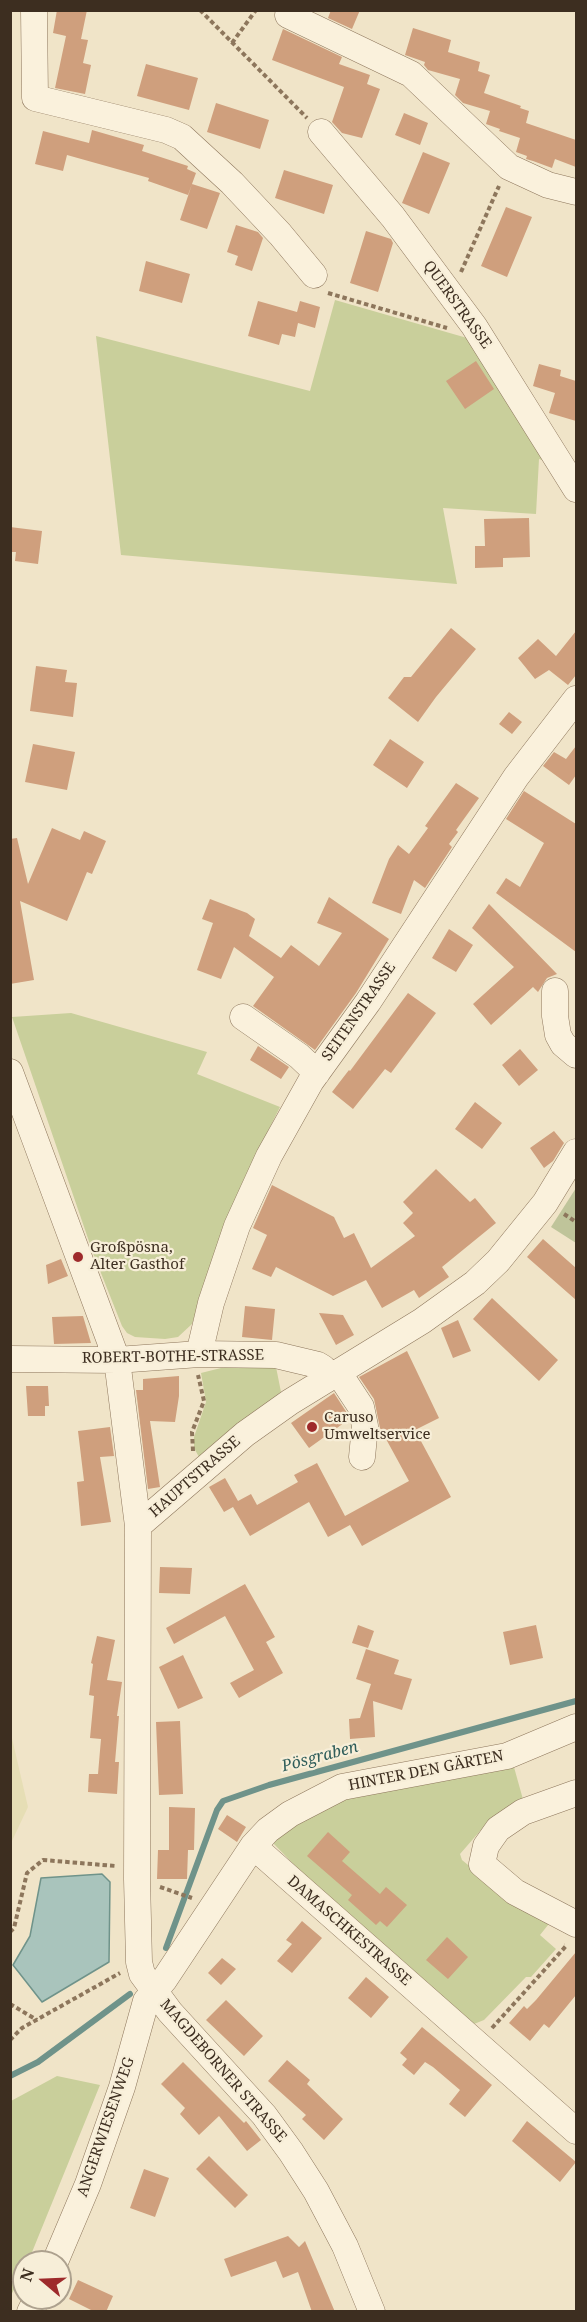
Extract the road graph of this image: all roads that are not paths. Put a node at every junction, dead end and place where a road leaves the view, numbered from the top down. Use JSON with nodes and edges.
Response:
{"nodes":[{"id":1,"x":34,"y":10,"type":"edge"},
{"id":2,"x":288,"y":15,"type":"dead end"},
{"id":3,"x":321,"y":132,"type":"road end"},
{"id":4,"x":576,"y":192,"type":"edge"},
{"id":5,"x":314,"y":275,"type":"road end"},
{"id":6,"x":576,"y":489,"type":"edge"},
{"id":7,"x":576,"y":699,"type":"edge"},
{"id":8,"x":555,"y":992,"type":"dead end"},
{"id":9,"x":243,"y":1017,"type":"dead end"},
{"id":10,"x":576,"y":1055,"type":"edge"},
{"id":11,"x":10,"y":1072,"type":"edge"},
{"id":12,"x":317,"y":1073,"type":"junction"},
{"id":13,"x":576,"y":1152,"type":"edge"},
{"id":14,"x":199,"y":1354,"type":"junction"},
{"id":15,"x":10,"y":1359,"type":"edge"},
{"id":16,"x":117,"y":1360,"type":"junction"},
{"id":17,"x":334,"y":1375,"type":"junction"},
{"id":18,"x":362,"y":1457,"type":"dead end"},
{"id":19,"x":138,"y":1526,"type":"junction"},
{"id":20,"x":576,"y":1727,"type":"edge"},
{"id":21,"x":576,"y":1793,"type":"edge"},
{"id":22,"x":253,"y":1846,"type":"junction"},
{"id":23,"x":570,"y":1920,"type":"edge"},
{"id":24,"x":154,"y":1992,"type":"junction"},
{"id":25,"x":576,"y":2132,"type":"edge"},
{"id":26,"x":59,"y":2250,"type":"edge"},
{"id":27,"x":372,"y":2312,"type":"edge"}],
"edges":[{"from":1,"to":5,"type":"street"},
{"from":2,"to":4,"type":"street"},
{"from":3,"to":6,"type":"street","name":"QUERSTRASSE"},
{"from":7,"to":12,"type":"street","name":"SEITENSTRASSE"},
{"from":8,"to":10,"type":"street"},
{"from":9,"to":12,"type":"street"},
{"from":11,"to":16,"type":"street"},
{"from":12,"to":14,"type":"street","name":"SEITENSTRASSE"},
{"from":13,"to":17,"type":"street","name":"HAUPTSTRASSE"},
{"from":14,"to":16,"type":"street","name":"ROBERT-BOTHE-STRASSE"},
{"from":14,"to":17,"type":"street","name":"ROBERT-BOTHE-STRASSE"},
{"from":15,"to":16,"type":"street","name":"ROBERT-BOTHE-STRASSE"},
{"from":16,"to":19,"type":"street"},
{"from":17,"to":18,"type":"street"},
{"from":17,"to":19,"type":"street","name":"HAUPTSTRASSE"},
{"from":19,"to":24,"type":"street","name":"HAUPTSTRASSE"},
{"from":20,"to":22,"type":"street","name":"HINTER DEN GÄRTEN"},
{"from":21,"to":23,"type":"street"},
{"from":22,"to":24,"type":"street"},
{"from":22,"to":25,"type":"street","name":"DAMASCHKESTRASSE"},
{"from":24,"to":26,"type":"street","name":"ANGERWIESENWEG"},
{"from":24,"to":27,"type":"street","name":"MAGDEBORNER STRASSE"}]}
